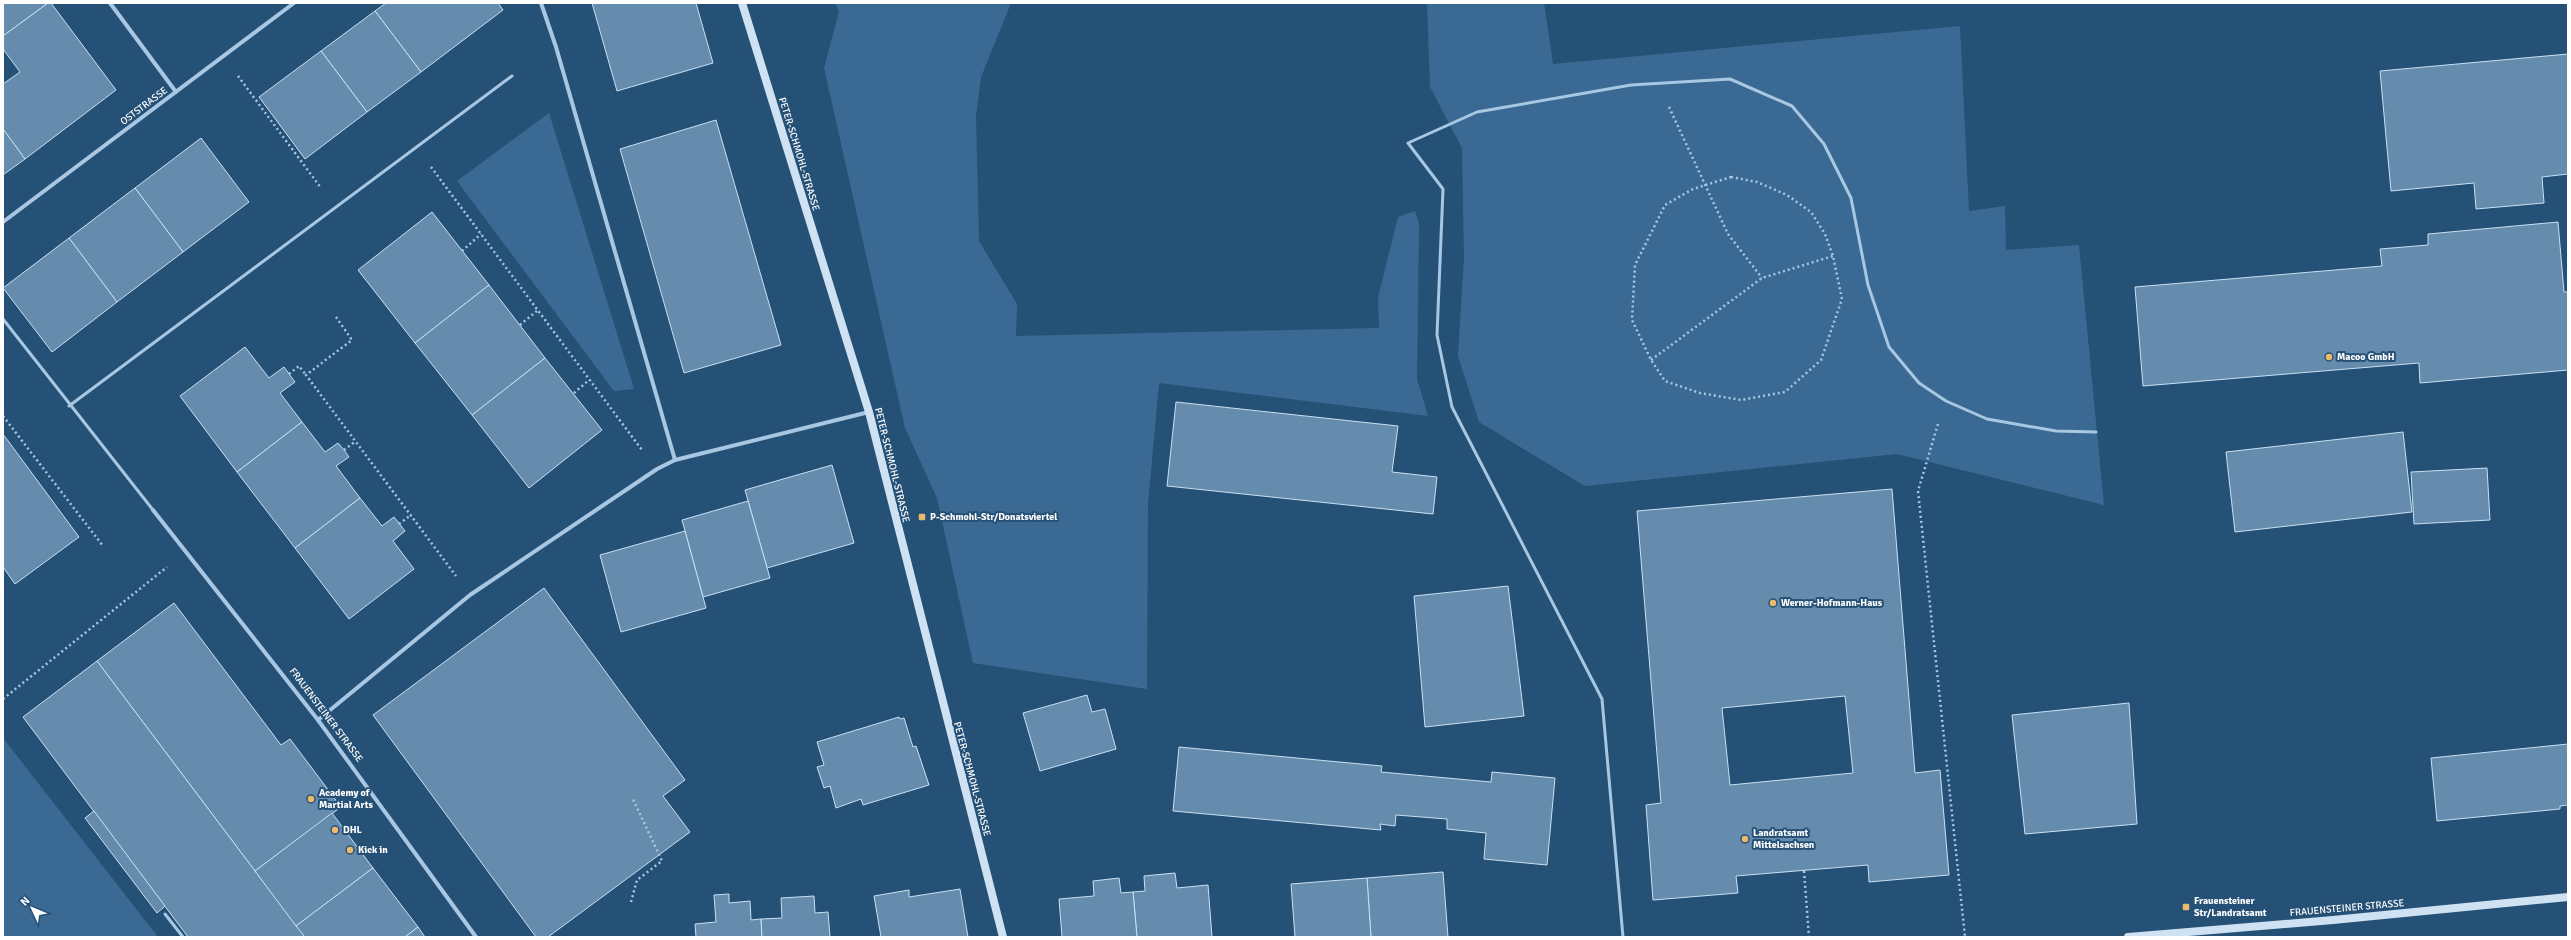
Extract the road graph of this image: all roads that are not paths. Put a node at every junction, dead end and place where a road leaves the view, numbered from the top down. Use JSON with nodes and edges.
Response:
{"nodes":[{"id":1,"x":110,"y":3,"type":"edge"},
{"id":2,"x":294,"y":3,"type":"edge"},
{"id":3,"x":540,"y":3,"type":"edge"},
{"id":4,"x":742,"y":3,"type":"edge"},
{"id":5,"x":512,"y":76,"type":"dead end"},
{"id":6,"x":176,"y":92,"type":"junction"},
{"id":7,"x":3,"y":222,"type":"edge"},
{"id":8,"x":3,"y":319,"type":"edge"},
{"id":9,"x":69,"y":406,"type":"junction"},
{"id":10,"x":869,"y":412,"type":"junction"},
{"id":11,"x":2096,"y":432,"type":"dead end"},
{"id":12,"x":675,"y":460,"type":"junction"},
{"id":13,"x":153,"y":510,"type":"joint"},
{"id":14,"x":318,"y":720,"type":"junction"},
{"id":15,"x":2568,"y":896,"type":"edge"},
{"id":16,"x":165,"y":914,"type":"dead end"},
{"id":17,"x":183,"y":937,"type":"edge"},
{"id":18,"x":476,"y":937,"type":"edge"},
{"id":19,"x":1003,"y":937,"type":"edge"},
{"id":20,"x":1622,"y":937,"type":"edge"},
{"id":21,"x":2128,"y":937,"type":"edge"}],
"edges":[{"from":1,"to":6,"type":"street"},
{"from":2,"to":6,"type":"street","name":"OSTSTRASSE"},
{"from":3,"to":12,"type":"street"},
{"from":4,"to":10,"type":"street","name":"PETER-SCHMOHL-STRASSE"},
{"from":5,"to":9,"type":"lane"},
{"from":6,"to":7,"type":"street","name":"OSTSTRASSE"},
{"from":8,"to":9,"type":"lane"},
{"from":9,"to":13,"type":"lane"},
{"from":10,"to":12,"type":"street"},
{"from":10,"to":19,"type":"street","name":"PETER-SCHMOHL-STRASSE"},
{"from":11,"to":20,"type":"lane"},
{"from":12,"to":14,"type":"street"},
{"from":13,"to":14,"type":"street","name":"FRAUENSTEINER STRASSE"},
{"from":14,"to":18,"type":"street","name":"FRAUENSTEINER STRASSE"},
{"from":15,"to":21,"type":"street","name":"FRAUENSTEINER STRASSE"},
{"from":16,"to":17,"type":"lane"}]}
